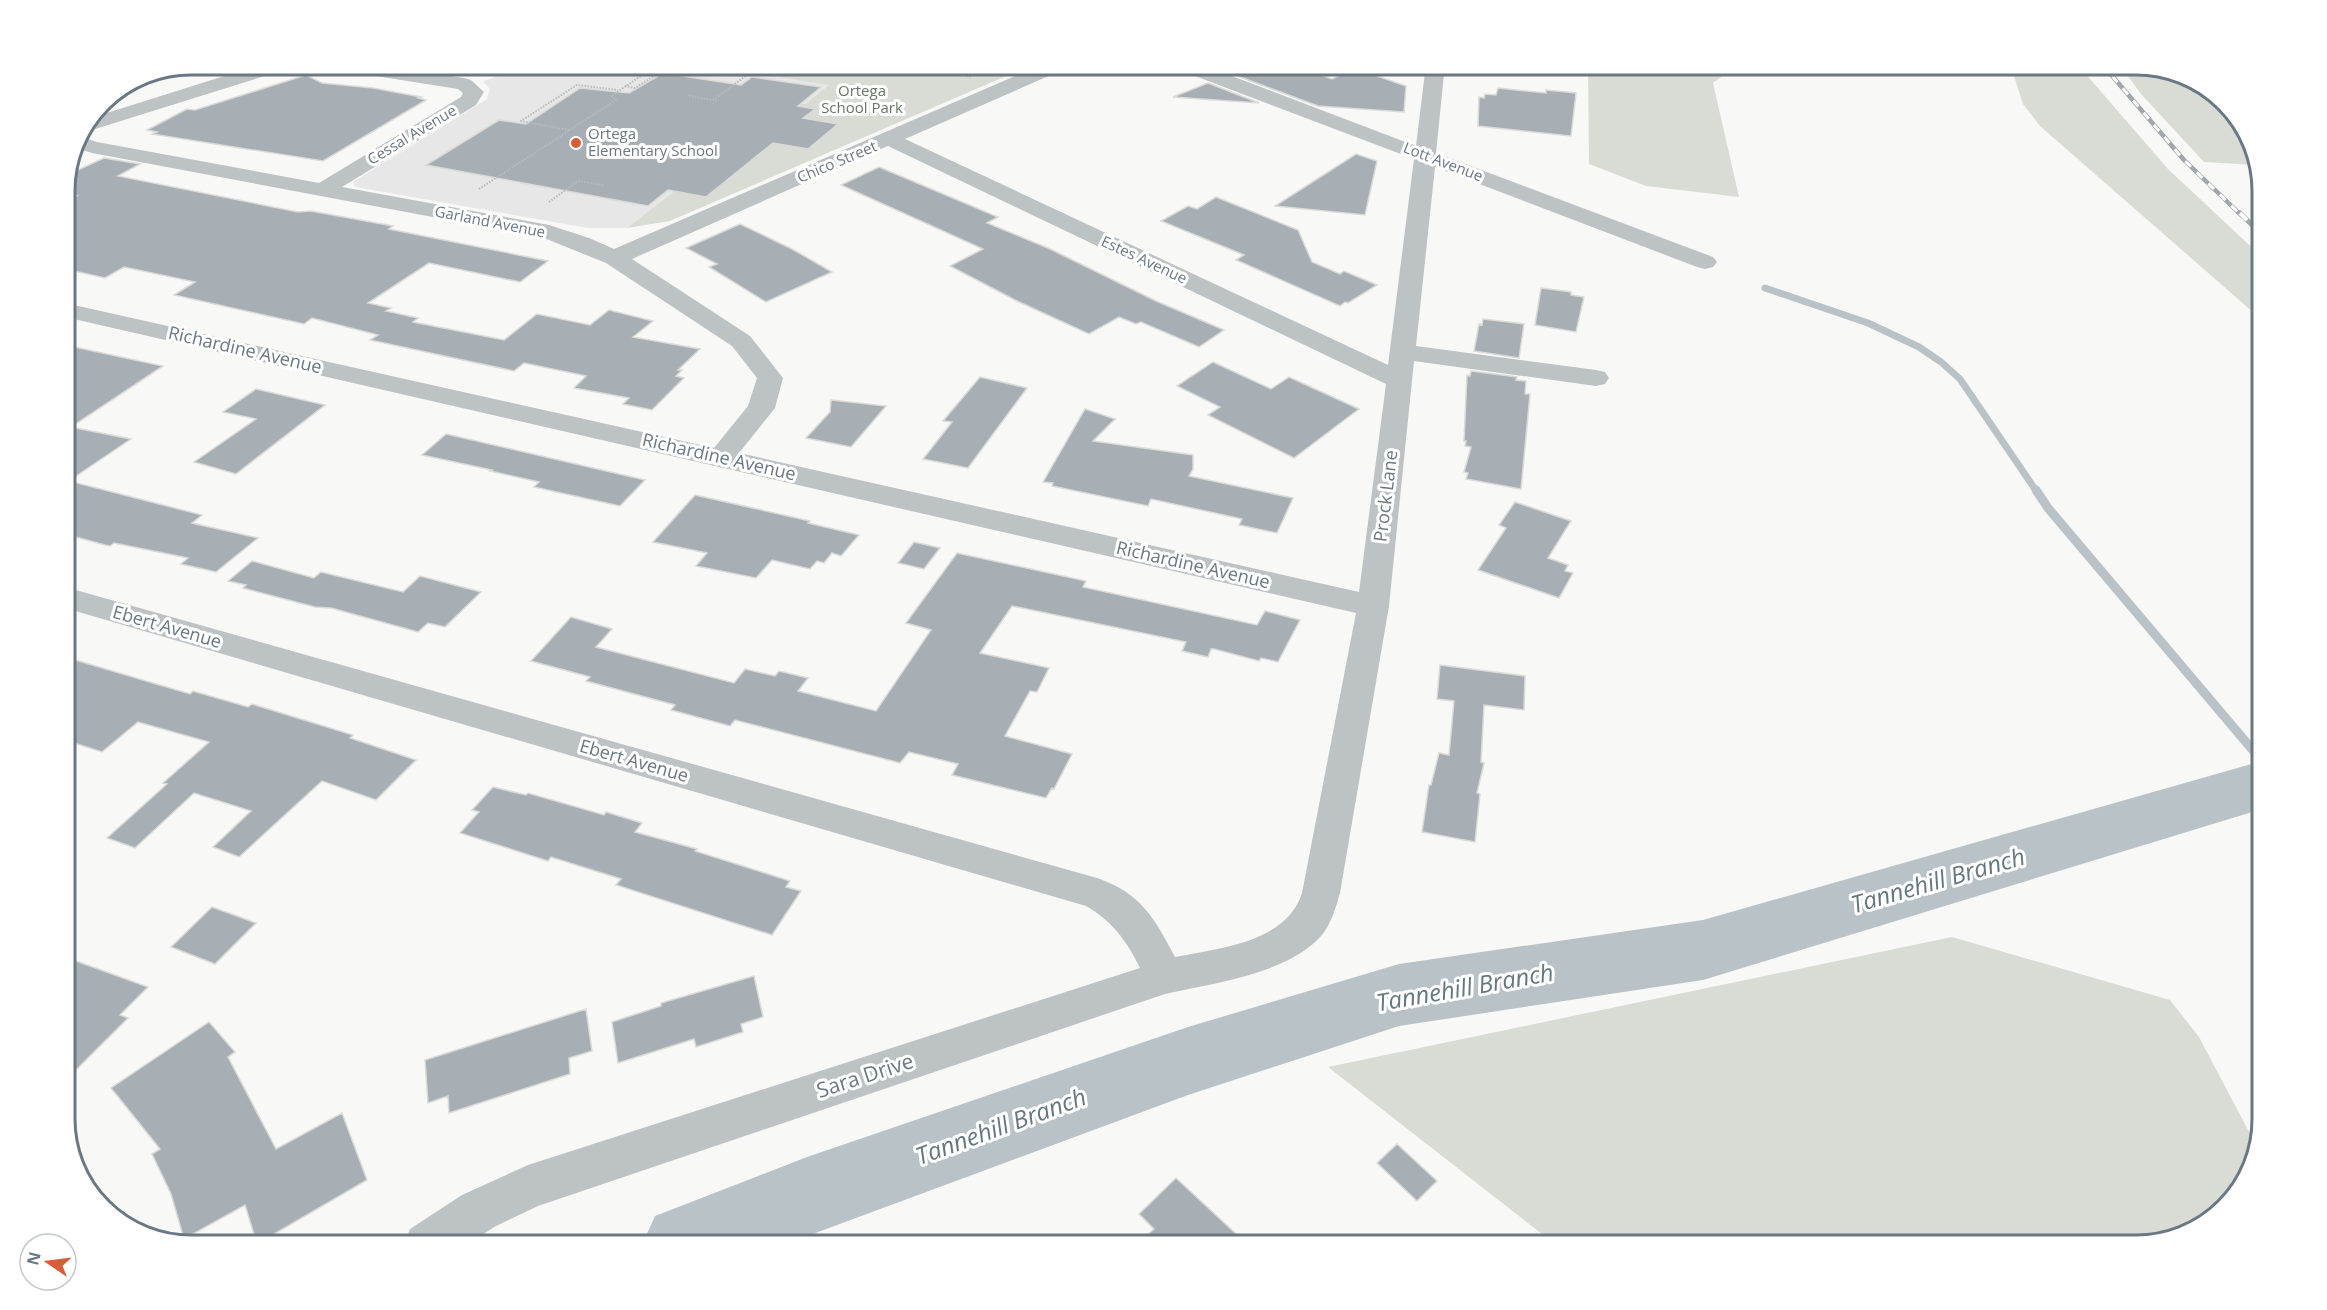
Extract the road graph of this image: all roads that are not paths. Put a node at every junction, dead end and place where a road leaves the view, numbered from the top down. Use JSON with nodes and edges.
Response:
{"nodes":[{"id":1,"x":249,"y":75,"type":"edge"},
{"id":2,"x":407,"y":75,"type":"edge"},
{"id":3,"x":1035,"y":75,"type":"edge"},
{"id":4,"x":1210,"y":75,"type":"edge"},
{"id":5,"x":1435,"y":75,"type":"edge"},
{"id":6,"x":98,"y":122,"type":"edge"},
{"id":7,"x":889,"y":139,"type":"junction"},
{"id":8,"x":85,"y":145,"type":"edge"},
{"id":9,"x":1425,"y":156,"type":"junction"},
{"id":10,"x":320,"y":191,"type":"junction"},
{"id":11,"x":614,"y":258,"type":"junction"},
{"id":12,"x":1705,"y":262,"type":"dead end"},
{"id":13,"x":75,"y":312,"type":"edge"},
{"id":14,"x":1401,"y":366,"type":"junction"},
{"id":15,"x":1596,"y":378,"type":"dead end"},
{"id":16,"x":721,"y":457,"type":"junction"},
{"id":17,"x":75,"y":600,"type":"edge"},
{"id":18,"x":1373,"y":606,"type":"junction"},
{"id":19,"x":1308,"y":922,"type":"joint"},
{"id":20,"x":1165,"y":977,"type":"junction"},
{"id":21,"x":441,"y":1235,"type":"edge"}],
"edges":[{"from":1,"to":6,"type":"street"},
{"from":2,"to":10,"type":"street","name":"Cessal Avenue"},
{"from":3,"to":7,"type":"street","name":"Chico Street"},
{"from":4,"to":9,"type":"street","name":"Lott Avenue"},
{"from":5,"to":9,"type":"street","name":"Prock Lane"},
{"from":7,"to":11,"type":"street","name":"Chico Street"},
{"from":7,"to":14,"type":"street","name":"Estes Avenue"},
{"from":8,"to":10,"type":"street","name":"Garland Avenue"},
{"from":9,"to":12,"type":"street","name":"Lott Avenue"},
{"from":9,"to":14,"type":"street","name":"Prock Lane"},
{"from":10,"to":11,"type":"street","name":"Garland Avenue"},
{"from":11,"to":16,"type":"street","name":"Garland Avenue"},
{"from":13,"to":16,"type":"street","name":"Richardine Avenue"},
{"from":14,"to":15,"type":"street","name":"Estes Avenue"},
{"from":14,"to":18,"type":"street","name":"Prock Lane"},
{"from":16,"to":18,"type":"street","name":"Richardine Avenue"},
{"from":17,"to":20,"type":"street","name":"Ebert Avenue"},
{"from":18,"to":19,"type":"street","name":"Prock Lane"},
{"from":19,"to":20,"type":"street","name":"Sara Drive"},
{"from":20,"to":21,"type":"street","name":"Sara Drive"}]}
